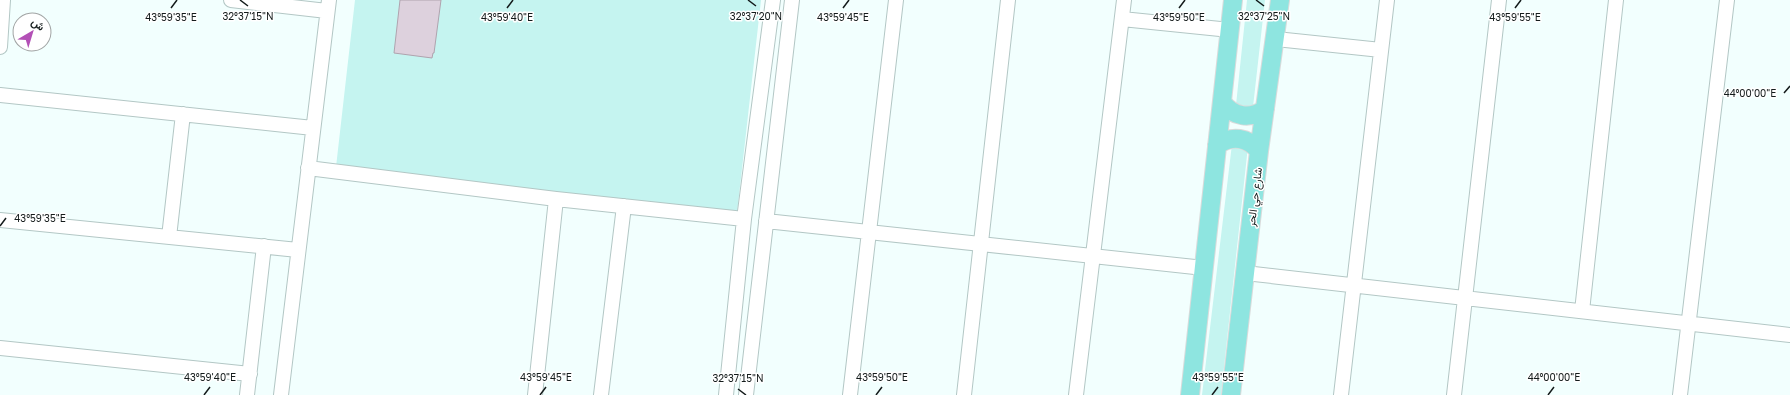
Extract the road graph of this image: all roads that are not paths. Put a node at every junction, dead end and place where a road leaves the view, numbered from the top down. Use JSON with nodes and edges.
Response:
{"nodes":[{"id":1,"x":3,"y":0,"type":"edge"},
{"id":2,"x":231,"y":0,"type":"edge"},
{"id":3,"x":773,"y":0,"type":"edge"},
{"id":4,"x":792,"y":0,"type":"edge"},
{"id":5,"x":896,"y":0,"type":"edge"},
{"id":6,"x":1008,"y":0,"type":"edge"},
{"id":7,"x":1124,"y":0,"type":"edge"},
{"id":8,"x":1233,"y":0,"type":"edge"},
{"id":9,"x":1280,"y":0,"type":"edge"},
{"id":10,"x":1387,"y":0,"type":"edge"},
{"id":11,"x":1499,"y":0,"type":"edge"},
{"id":12,"x":1616,"y":0,"type":"edge"},
{"id":13,"x":1727,"y":0,"type":"edge"},
{"id":14,"x":328,"y":5,"type":"edge"},
{"id":15,"x":1122,"y":19,"type":"junction"},
{"id":16,"x":1230,"y":30,"type":"junction"},
{"id":17,"x":1276,"y":38,"type":"junction"},
{"id":18,"x":0,"y":47,"type":"edge"},
{"id":19,"x":1381,"y":50,"type":"junction"},
{"id":20,"x":0,"y":95,"type":"edge"},
{"id":21,"x":1222,"y":102,"type":"junction"},
{"id":22,"x":1265,"y":109,"type":"junction"},
{"id":23,"x":183,"y":114,"type":"junction"},
{"id":24,"x":313,"y":128,"type":"junction"},
{"id":25,"x":1218,"y":145,"type":"junction"},
{"id":26,"x":1259,"y":151,"type":"junction"},
{"id":27,"x":308,"y":168,"type":"junction"},
{"id":28,"x":556,"y":199,"type":"junction"},
{"id":29,"x":624,"y":206,"type":"junction"},
{"id":30,"x":744,"y":219,"type":"junction"},
{"id":31,"x":0,"y":220,"type":"edge"},
{"id":32,"x":766,"y":221,"type":"junction"},
{"id":33,"x":869,"y":232,"type":"junction"},
{"id":34,"x":169,"y":237,"type":"junction"},
{"id":35,"x":980,"y":245,"type":"junction"},
{"id":36,"x":264,"y":246,"type":"junction"},
{"id":37,"x":298,"y":250,"type":"junction"},
{"id":38,"x":1093,"y":257,"type":"junction"},
{"id":39,"x":1204,"y":268,"type":"junction"},
{"id":40,"x":1245,"y":273,"type":"junction"},
{"id":41,"x":1354,"y":285,"type":"junction"},
{"id":42,"x":1465,"y":298,"type":"junction"},
{"id":43,"x":1582,"y":311,"type":"junction"},
{"id":44,"x":1689,"y":324,"type":"junction"},
{"id":45,"x":1790,"y":335,"type":"edge"},
{"id":46,"x":0,"y":348,"type":"edge"},
{"id":47,"x":250,"y":374,"type":"junction"},
{"id":48,"x":247,"y":395,"type":"edge"},
{"id":49,"x":281,"y":395,"type":"edge"},
{"id":50,"x":535,"y":395,"type":"edge"},
{"id":51,"x":601,"y":395,"type":"edge"},
{"id":52,"x":726,"y":395,"type":"edge"},
{"id":53,"x":746,"y":395,"type":"edge"},
{"id":54,"x":850,"y":395,"type":"edge"},
{"id":55,"x":964,"y":395,"type":"edge"},
{"id":56,"x":1076,"y":395,"type":"edge"},
{"id":57,"x":1190,"y":395,"type":"edge"},
{"id":58,"x":1231,"y":395,"type":"edge"},
{"id":59,"x":1341,"y":395,"type":"edge"},
{"id":60,"x":1454,"y":395,"type":"edge"},
{"id":61,"x":1680,"y":395,"type":"edge"}],
"edges":[{"from":1,"to":18,"type":"street"},
{"from":2,"to":14,"type":"street"},
{"from":3,"to":30,"type":"street"},
{"from":4,"to":32,"type":"street"},
{"from":5,"to":33,"type":"street"},
{"from":6,"to":35,"type":"street"},
{"from":7,"to":15,"type":"street"},
{"from":8,"to":16,"type":"main road"},
{"from":9,"to":17,"type":"main road","name":"شارع حي الحر"},
{"from":10,"to":19,"type":"street"},
{"from":11,"to":42,"type":"street"},
{"from":12,"to":43,"type":"street"},
{"from":13,"to":44,"type":"street"},
{"from":14,"to":24,"type":"street"},
{"from":15,"to":16,"type":"street"},
{"from":15,"to":38,"type":"street"},
{"from":16,"to":21,"type":"main road"},
{"from":17,"to":19,"type":"street"},
{"from":17,"to":22,"type":"main road","name":"شارع حي الحر"},
{"from":19,"to":41,"type":"street"},
{"from":20,"to":23,"type":"street"},
{"from":21,"to":22,"type":"main road"},
{"from":21,"to":25,"type":"main road"},
{"from":22,"to":26,"type":"main road","name":"شارع حي الحر"},
{"from":23,"to":24,"type":"street"},
{"from":23,"to":34,"type":"street"},
{"from":24,"to":27,"type":"street"},
{"from":25,"to":26,"type":"main road"},
{"from":25,"to":39,"type":"main road"},
{"from":26,"to":40,"type":"main road","name":"شارع حي الحر"},
{"from":27,"to":28,"type":"street"},
{"from":27,"to":37,"type":"street"},
{"from":28,"to":29,"type":"street"},
{"from":28,"to":50,"type":"street"},
{"from":29,"to":30,"type":"street"},
{"from":29,"to":51,"type":"street"},
{"from":30,"to":52,"type":"street"},
{"from":31,"to":34,"type":"street"},
{"from":32,"to":33,"type":"street"},
{"from":32,"to":53,"type":"street"},
{"from":33,"to":35,"type":"street"},
{"from":33,"to":54,"type":"street"},
{"from":34,"to":36,"type":"street"},
{"from":35,"to":38,"type":"street"},
{"from":35,"to":55,"type":"street"},
{"from":36,"to":37,"type":"street"},
{"from":36,"to":47,"type":"street"},
{"from":37,"to":49,"type":"street"},
{"from":38,"to":39,"type":"street"},
{"from":38,"to":56,"type":"street"},
{"from":39,"to":57,"type":"main road"},
{"from":40,"to":41,"type":"street"},
{"from":40,"to":58,"type":"main road","name":"شارع حي الحر"},
{"from":41,"to":42,"type":"street"},
{"from":41,"to":59,"type":"street"},
{"from":42,"to":43,"type":"street"},
{"from":42,"to":60,"type":"street"},
{"from":43,"to":44,"type":"street"},
{"from":44,"to":45,"type":"street"},
{"from":44,"to":61,"type":"street"},
{"from":46,"to":47,"type":"street"},
{"from":47,"to":48,"type":"street"}]}
